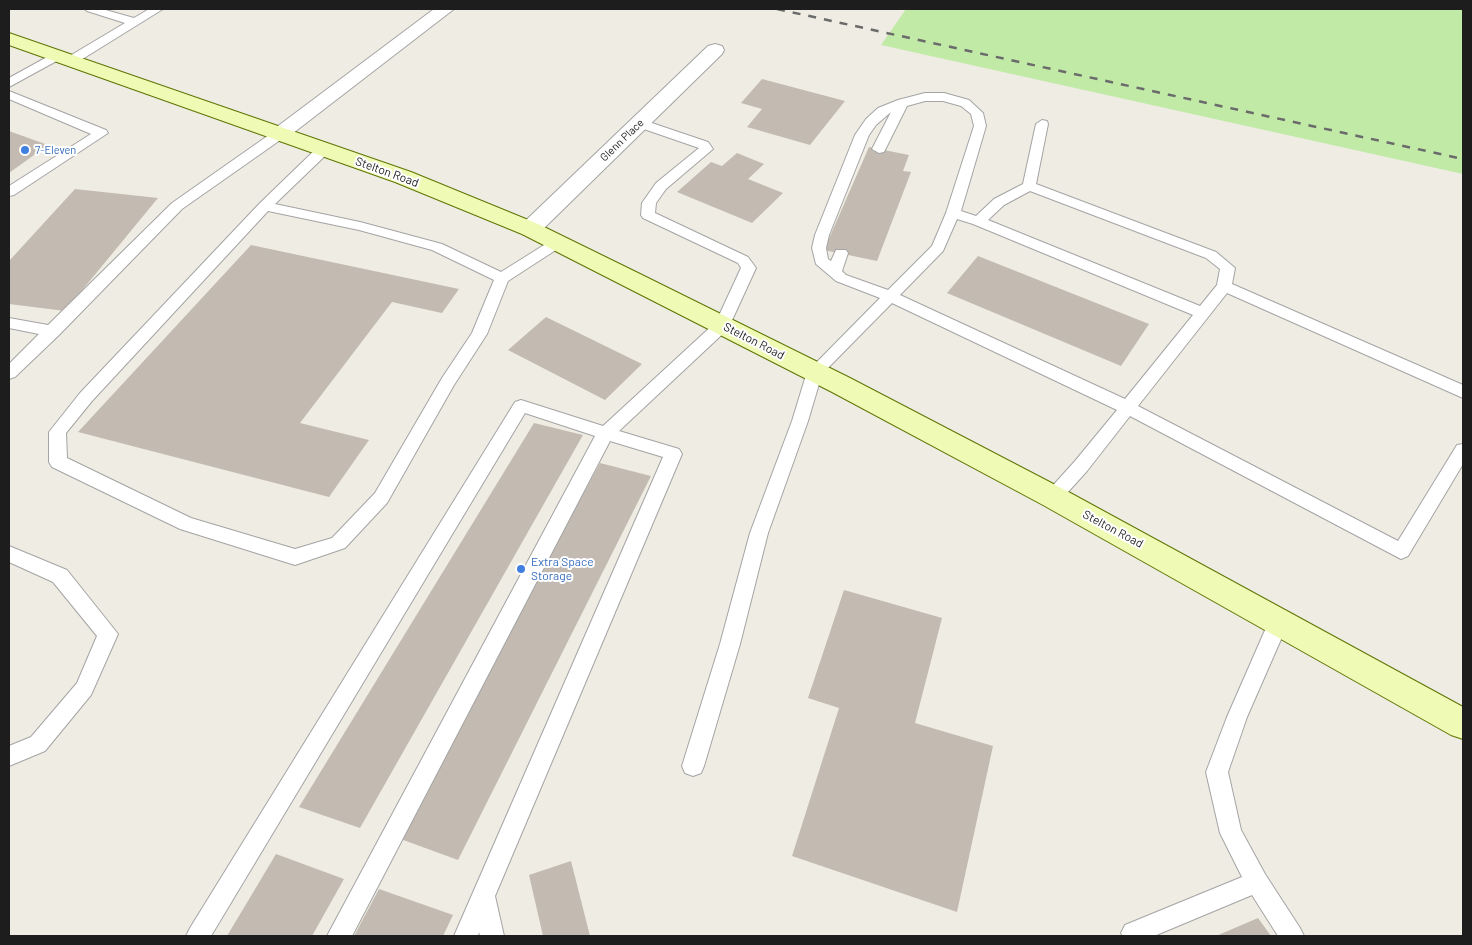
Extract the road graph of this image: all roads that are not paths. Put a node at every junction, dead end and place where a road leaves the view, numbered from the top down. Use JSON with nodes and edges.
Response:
{"nodes":[{"id":1,"x":91,"y":9,"type":"edge"},
{"id":2,"x":156,"y":9,"type":"edge"},
{"id":3,"x":445,"y":9,"type":"edge"},
{"id":4,"x":109,"y":11,"type":"edge"},
{"id":5,"x":134,"y":22,"type":"junction"},
{"id":6,"x":9,"y":27,"type":"edge"},
{"id":7,"x":9,"y":39,"type":"edge"},
{"id":8,"x":34,"y":47,"type":"junction"},
{"id":9,"x":715,"y":50,"type":"dead end"},
{"id":10,"x":65,"y":57,"type":"junction"},
{"id":11,"x":9,"y":83,"type":"edge"},
{"id":12,"x":9,"y":95,"type":"edge"},
{"id":13,"x":902,"y":103,"type":"junction"},
{"id":14,"x":640,"y":123,"type":"junction"},
{"id":15,"x":1042,"y":124,"type":"dead end"},
{"id":16,"x":281,"y":133,"type":"junction"},
{"id":17,"x":324,"y":149,"type":"junction"},
{"id":18,"x":879,"y":149,"type":"dead end"},
{"id":19,"x":1029,"y":186,"type":"junction"},
{"id":20,"x":9,"y":192,"type":"edge"},
{"id":21,"x":265,"y":206,"type":"junction"},
{"id":22,"x":953,"y":213,"type":"junction"},
{"id":23,"x":978,"y":221,"type":"junction"},
{"id":24,"x":530,"y":229,"type":"junction"},
{"id":25,"x":557,"y":243,"type":"junction"},
{"id":26,"x":841,"y":253,"type":"dead end"},
{"id":27,"x":834,"y":272,"type":"junction"},
{"id":28,"x":502,"y":278,"type":"junction"},
{"id":29,"x":1224,"y":286,"type":"junction"},
{"id":30,"x":890,"y":296,"type":"junction"},
{"id":31,"x":1203,"y":313,"type":"junction"},
{"id":32,"x":9,"y":323,"type":"edge"},
{"id":33,"x":722,"y":325,"type":"junction"},
{"id":34,"x":53,"y":331,"type":"junction"},
{"id":35,"x":814,"y":372,"type":"junction"},
{"id":36,"x":9,"y":373,"type":"edge"},
{"id":37,"x":1463,"y":392,"type":"edge"},
{"id":38,"x":1128,"y":408,"type":"junction"},
{"id":39,"x":605,"y":434,"type":"junction"},
{"id":40,"x":1463,"y":450,"type":"edge"},
{"id":41,"x":1053,"y":497,"type":"junction"},
{"id":42,"x":9,"y":554,"type":"edge"},
{"id":43,"x":1279,"y":621,"type":"junction"},
{"id":44,"x":1463,"y":724,"type":"edge"},
{"id":45,"x":9,"y":756,"type":"edge"},
{"id":46,"x":693,"y":766,"type":"dead end"},
{"id":47,"x":1257,"y":882,"type":"junction"},
{"id":48,"x":483,"y":896,"type":"junction"},
{"id":49,"x":1133,"y":932,"type":"dead end"},
{"id":50,"x":198,"y":936,"type":"edge"},
{"id":51,"x":339,"y":936,"type":"edge"},
{"id":52,"x":466,"y":936,"type":"edge"},
{"id":53,"x":492,"y":936,"type":"edge"},
{"id":54,"x":1292,"y":936,"type":"edge"}],
"edges":[{"from":1,"to":4,"type":"lane"},
{"from":2,"to":5,"type":"lane"},
{"from":3,"to":16,"type":"street"},
{"from":4,"to":5,"type":"lane"},
{"from":5,"to":10,"type":"lane"},
{"from":6,"to":8,"type":"main road"},
{"from":7,"to":8,"type":"main road","name":"Stelton Road"},
{"from":8,"to":10,"type":"main road","name":"Stelton Road"},
{"from":9,"to":14,"type":"street","name":"Glenn Place"},
{"from":10,"to":11,"type":"lane"},
{"from":10,"to":16,"type":"main road","name":"Stelton Road"},
{"from":12,"to":20,"type":"lane"},
{"from":13,"to":18,"type":"lane"},
{"from":13,"to":22,"type":"lane"},
{"from":13,"to":27,"type":"lane"},
{"from":14,"to":24,"type":"street","name":"Glenn Place"},
{"from":14,"to":33,"type":"lane"},
{"from":15,"to":19,"type":"lane"},
{"from":16,"to":17,"type":"main road","name":"Stelton Road"},
{"from":16,"to":34,"type":"lane"},
{"from":17,"to":21,"type":"lane"},
{"from":17,"to":24,"type":"main road","name":"Stelton Road"},
{"from":19,"to":23,"type":"lane"},
{"from":19,"to":29,"type":"lane"},
{"from":21,"to":28,"type":"lane"},
{"from":21,"to":28,"type":"lane"},
{"from":22,"to":23,"type":"lane"},
{"from":22,"to":30,"type":"lane"},
{"from":23,"to":31,"type":"lane"},
{"from":24,"to":25,"type":"main road","name":"Stelton Road"},
{"from":25,"to":28,"type":"lane"},
{"from":25,"to":33,"type":"main road","name":"Stelton Road"},
{"from":26,"to":27,"type":"lane"},
{"from":27,"to":30,"type":"lane"},
{"from":29,"to":31,"type":"lane"},
{"from":29,"to":37,"type":"lane"},
{"from":30,"to":35,"type":"lane"},
{"from":30,"to":38,"type":"lane"},
{"from":31,"to":38,"type":"lane"},
{"from":32,"to":34,"type":"lane"},
{"from":33,"to":35,"type":"main road","name":"Stelton Road"},
{"from":33,"to":39,"type":"lane"},
{"from":34,"to":36,"type":"lane"},
{"from":35,"to":41,"type":"main road","name":"Stelton Road"},
{"from":35,"to":46,"type":"lane"},
{"from":38,"to":40,"type":"lane"},
{"from":38,"to":41,"type":"lane"},
{"from":39,"to":48,"type":"lane"},
{"from":39,"to":50,"type":"lane"},
{"from":39,"to":51,"type":"lane"},
{"from":41,"to":43,"type":"main road","name":"Stelton Road"},
{"from":42,"to":45,"type":"lane"},
{"from":43,"to":44,"type":"main road","name":"Stelton Road"},
{"from":43,"to":47,"type":"lane"},
{"from":47,"to":49,"type":"lane"},
{"from":47,"to":54,"type":"lane"},
{"from":48,"to":52,"type":"lane"},
{"from":48,"to":53,"type":"lane"}]}
